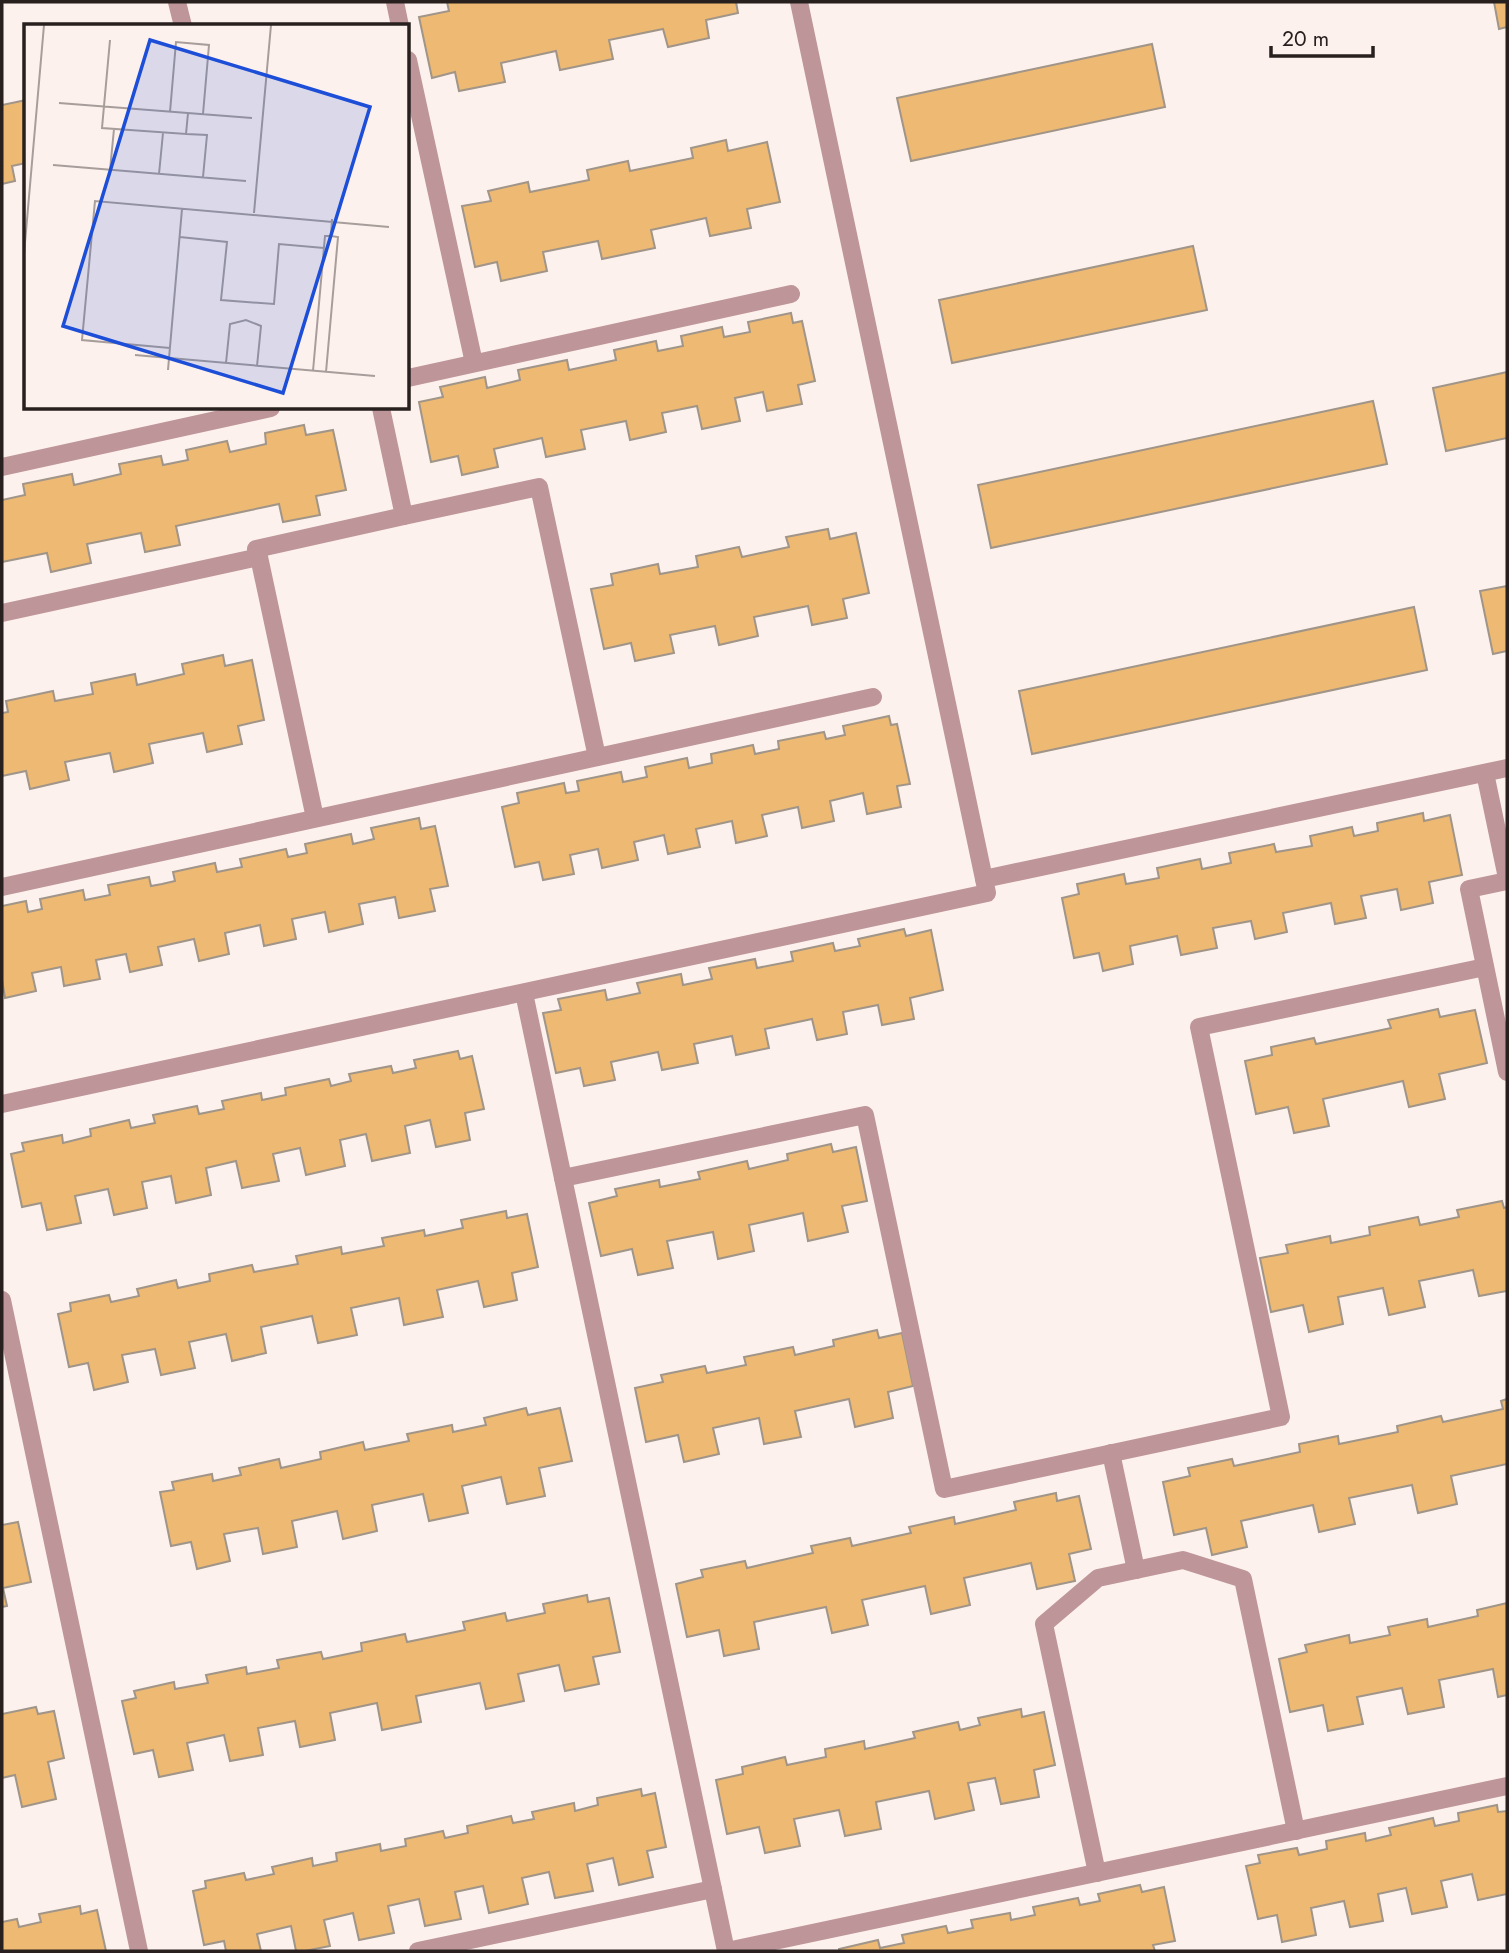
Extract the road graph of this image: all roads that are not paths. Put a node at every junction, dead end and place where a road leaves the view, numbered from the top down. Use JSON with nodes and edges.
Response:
{"nodes":[{"id":1,"x":177,"y":2,"type":"edge"},
{"id":2,"x":395,"y":2,"type":"edge"},
{"id":3,"x":799,"y":2,"type":"edge"},
{"id":4,"x":182,"y":24,"type":"edge"},
{"id":5,"x":400,"y":24,"type":"edge"},
{"id":6,"x":410,"y":69,"type":"edge"},
{"id":7,"x":791,"y":294,"type":"dead end"},
{"id":8,"x":474,"y":363,"type":"junction"},
{"id":9,"x":410,"y":378,"type":"edge"},
{"id":10,"x":259,"y":410,"type":"edge"},
{"id":11,"x":381,"y":410,"type":"edge"},
{"id":12,"x":2,"y":467,"type":"edge"},
{"id":13,"x":404,"y":516,"type":"junction"},
{"id":14,"x":258,"y":557,"type":"junction"},
{"id":15,"x":2,"y":613,"type":"edge"},
{"id":16,"x":873,"y":697,"type":"dead end"},
{"id":17,"x":597,"y":757,"type":"junction"},
{"id":18,"x":1507,"y":768,"type":"edge"},
{"id":19,"x":1485,"y":773,"type":"junction"},
{"id":20,"x":315,"y":818,"type":"junction"},
{"id":21,"x":984,"y":879,"type":"junction"},
{"id":22,"x":1507,"y":880,"type":"edge"},
{"id":23,"x":2,"y":887,"type":"edge"},
{"id":24,"x":1485,"y":967,"type":"junction"},
{"id":25,"x":524,"y":993,"type":"junction"},
{"id":26,"x":1507,"y":1072,"type":"edge"},
{"id":27,"x":2,"y":1104,"type":"edge"},
{"id":28,"x":563,"y":1178,"type":"junction"},
{"id":29,"x":2,"y":1300,"type":"edge"},
{"id":30,"x":1111,"y":1453,"type":"junction"},
{"id":31,"x":1136,"y":1570,"type":"junction"},
{"id":32,"x":1507,"y":1786,"type":"edge"},
{"id":33,"x":1296,"y":1831,"type":"junction"},
{"id":34,"x":1097,"y":1873,"type":"junction"},
{"id":35,"x":713,"y":1889,"type":"junction"},
{"id":36,"x":139,"y":1951,"type":"edge"},
{"id":37,"x":418,"y":1951,"type":"edge"},
{"id":38,"x":727,"y":1951,"type":"edge"}],
"edges":[{"from":1,"to":4,"type":"lane"},
{"from":2,"to":5,"type":"lane"},
{"from":3,"to":21,"type":"lane"},
{"from":6,"to":8,"type":"lane"},
{"from":7,"to":8,"type":"lane"},
{"from":8,"to":9,"type":"lane"},
{"from":10,"to":12,"type":"lane"},
{"from":11,"to":13,"type":"lane"},
{"from":13,"to":14,"type":"lane"},
{"from":13,"to":17,"type":"lane"},
{"from":14,"to":15,"type":"lane"},
{"from":14,"to":20,"type":"lane"},
{"from":16,"to":17,"type":"lane"},
{"from":17,"to":20,"type":"lane"},
{"from":18,"to":19,"type":"lane"},
{"from":19,"to":21,"type":"lane"},
{"from":19,"to":22,"type":"lane"},
{"from":20,"to":23,"type":"lane"},
{"from":21,"to":25,"type":"lane"},
{"from":22,"to":24,"type":"lane"},
{"from":24,"to":26,"type":"lane"},
{"from":24,"to":30,"type":"lane"},
{"from":25,"to":27,"type":"lane"},
{"from":25,"to":28,"type":"lane"},
{"from":28,"to":30,"type":"lane"},
{"from":28,"to":35,"type":"lane"},
{"from":29,"to":36,"type":"lane"},
{"from":30,"to":31,"type":"lane"},
{"from":31,"to":33,"type":"lane"},
{"from":31,"to":34,"type":"lane"},
{"from":32,"to":33,"type":"lane"},
{"from":33,"to":34,"type":"lane"},
{"from":34,"to":38,"type":"lane"},
{"from":35,"to":37,"type":"lane"},
{"from":35,"to":38,"type":"lane"}]}
